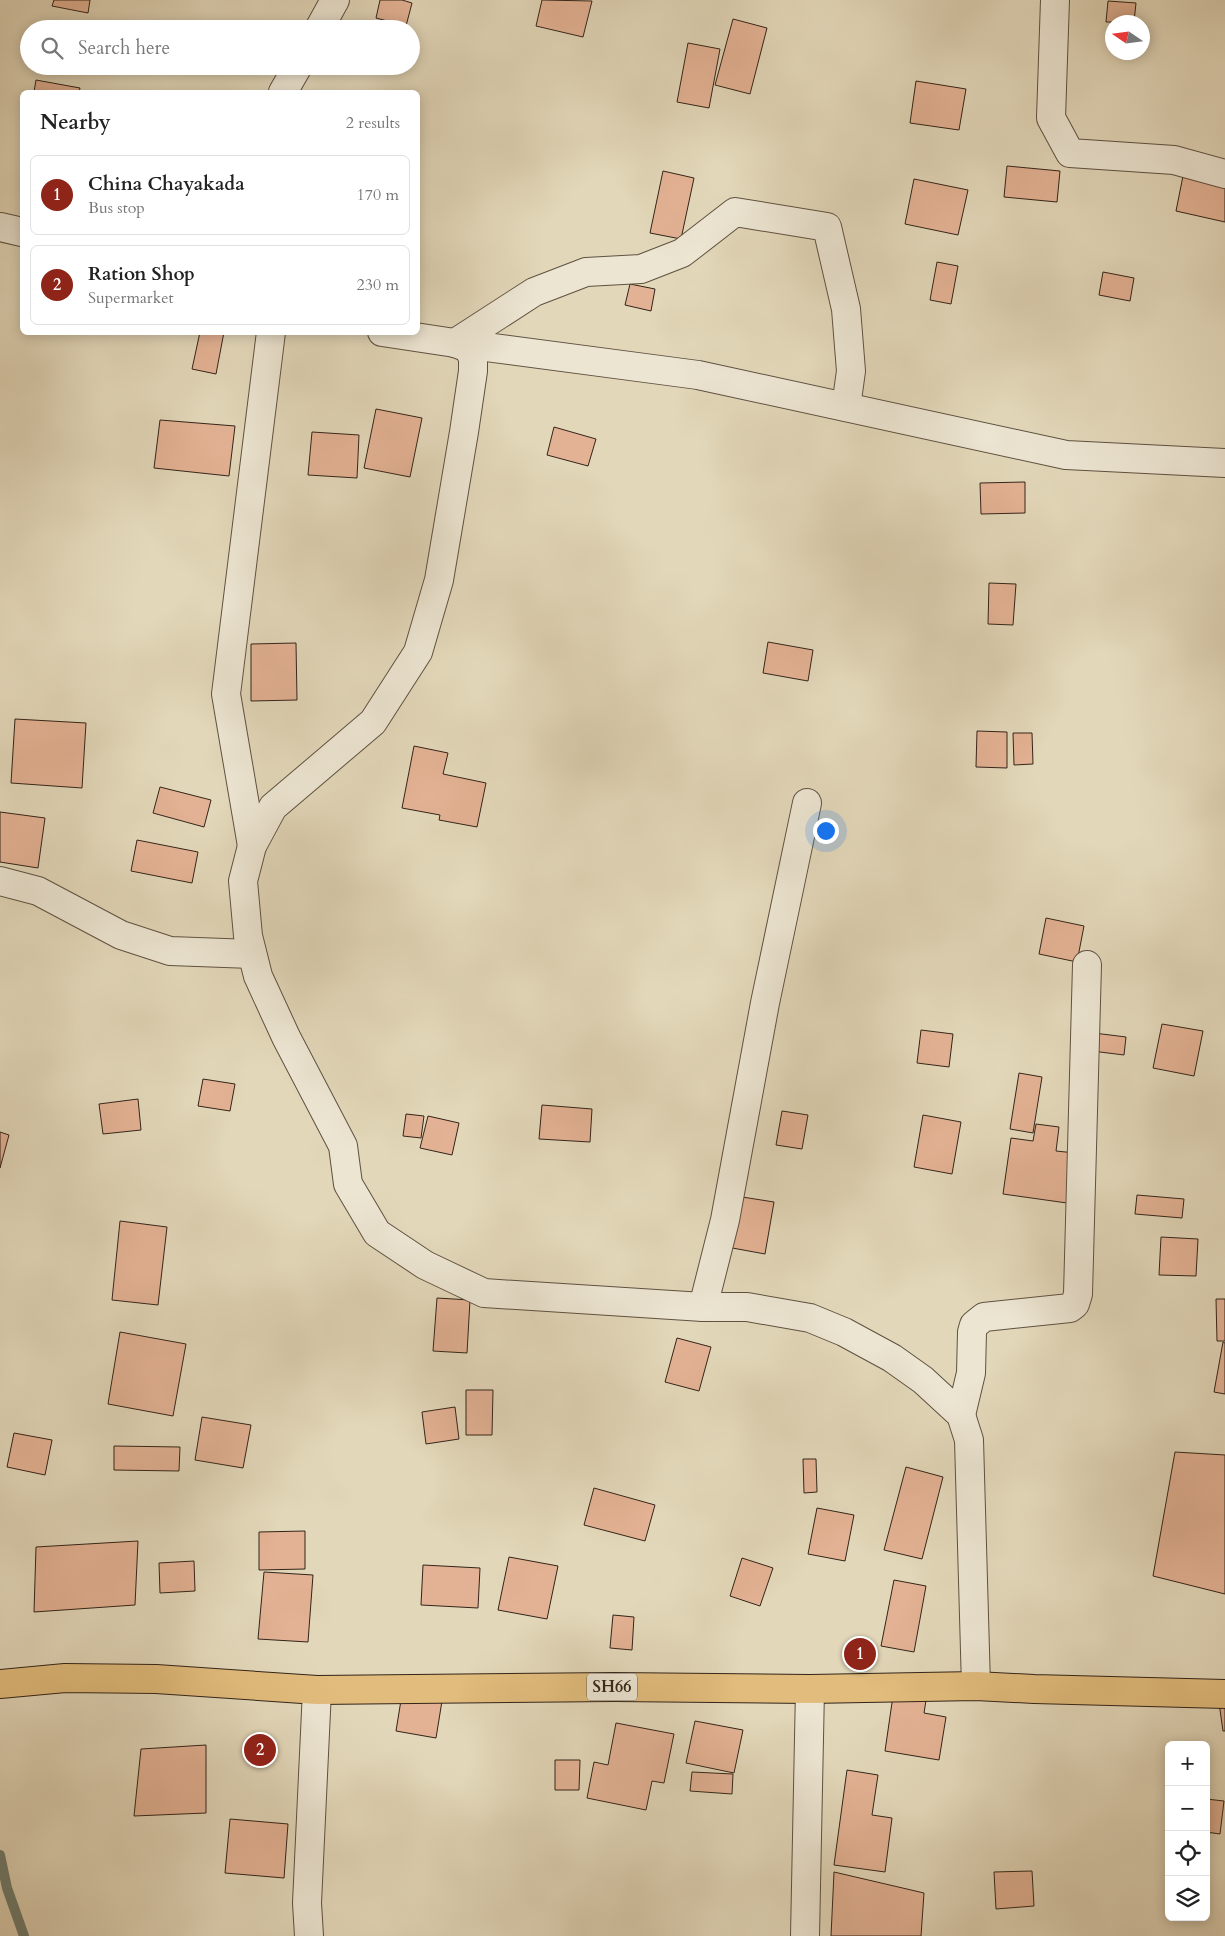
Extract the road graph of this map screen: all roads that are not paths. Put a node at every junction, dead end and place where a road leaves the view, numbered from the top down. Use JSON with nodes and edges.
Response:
{"nodes":[{"id":1,"x":336,"y":0,"type":"edge"},
{"id":2,"x":1056,"y":0,"type":"edge"},
{"id":3,"x":324,"y":20,"type":"edge"},
{"id":4,"x":293,"y":75,"type":"edge"},
{"id":5,"x":284,"y":90,"type":"edge"},
{"id":6,"x":1225,"y":174,"type":"edge"},
{"id":7,"x":0,"y":227,"type":"edge"},
{"id":8,"x":20,"y":232,"type":"edge"},
{"id":9,"x":271,"y":335,"type":"edge"},
{"id":10,"x":402,"y":335,"type":"edge"},
{"id":11,"x":454,"y":343,"type":"junction"},
{"id":12,"x":846,"y":407,"type":"junction"},
{"id":13,"x":1225,"y":463,"type":"edge"},
{"id":14,"x":807,"y":803,"type":"dead end"},
{"id":15,"x":252,"y":846,"type":"junction"},
{"id":16,"x":0,"y":881,"type":"edge"},
{"id":17,"x":252,"y":954,"type":"junction"},
{"id":18,"x":1087,"y":965,"type":"dead end"},
{"id":19,"x":702,"y":1307,"type":"junction"},
{"id":20,"x":961,"y":1415,"type":"junction"},
{"id":21,"x":0,"y":1684,"type":"edge"},
{"id":22,"x":976,"y":1686,"type":"junction"},
{"id":23,"x":810,"y":1689,"type":"junction"},
{"id":24,"x":316,"y":1690,"type":"junction"},
{"id":25,"x":1225,"y":1694,"type":"edge"},
{"id":26,"x":309,"y":1936,"type":"edge"},
{"id":27,"x":805,"y":1936,"type":"edge"}],
"edges":[{"from":1,"to":3,"type":"street"},
{"from":2,"to":6,"type":"street"},
{"from":4,"to":5,"type":"street"},
{"from":7,"to":8,"type":"street"},
{"from":9,"to":15,"type":"street"},
{"from":10,"to":11,"type":"street"},
{"from":11,"to":12,"type":"street"},
{"from":11,"to":12,"type":"street"},
{"from":11,"to":15,"type":"street"},
{"from":12,"to":13,"type":"street"},
{"from":14,"to":19,"type":"street"},
{"from":15,"to":17,"type":"street"},
{"from":16,"to":17,"type":"street"},
{"from":17,"to":19,"type":"street"},
{"from":18,"to":20,"type":"street"},
{"from":19,"to":20,"type":"street"},
{"from":20,"to":22,"type":"street"},
{"from":21,"to":24,"type":"main road","number":"SH66"},
{"from":22,"to":23,"type":"main road","number":"SH66"},
{"from":22,"to":25,"type":"main road","number":"SH66"},
{"from":23,"to":24,"type":"main road","number":"SH66"},
{"from":23,"to":27,"type":"street"},
{"from":24,"to":26,"type":"street"}]}
